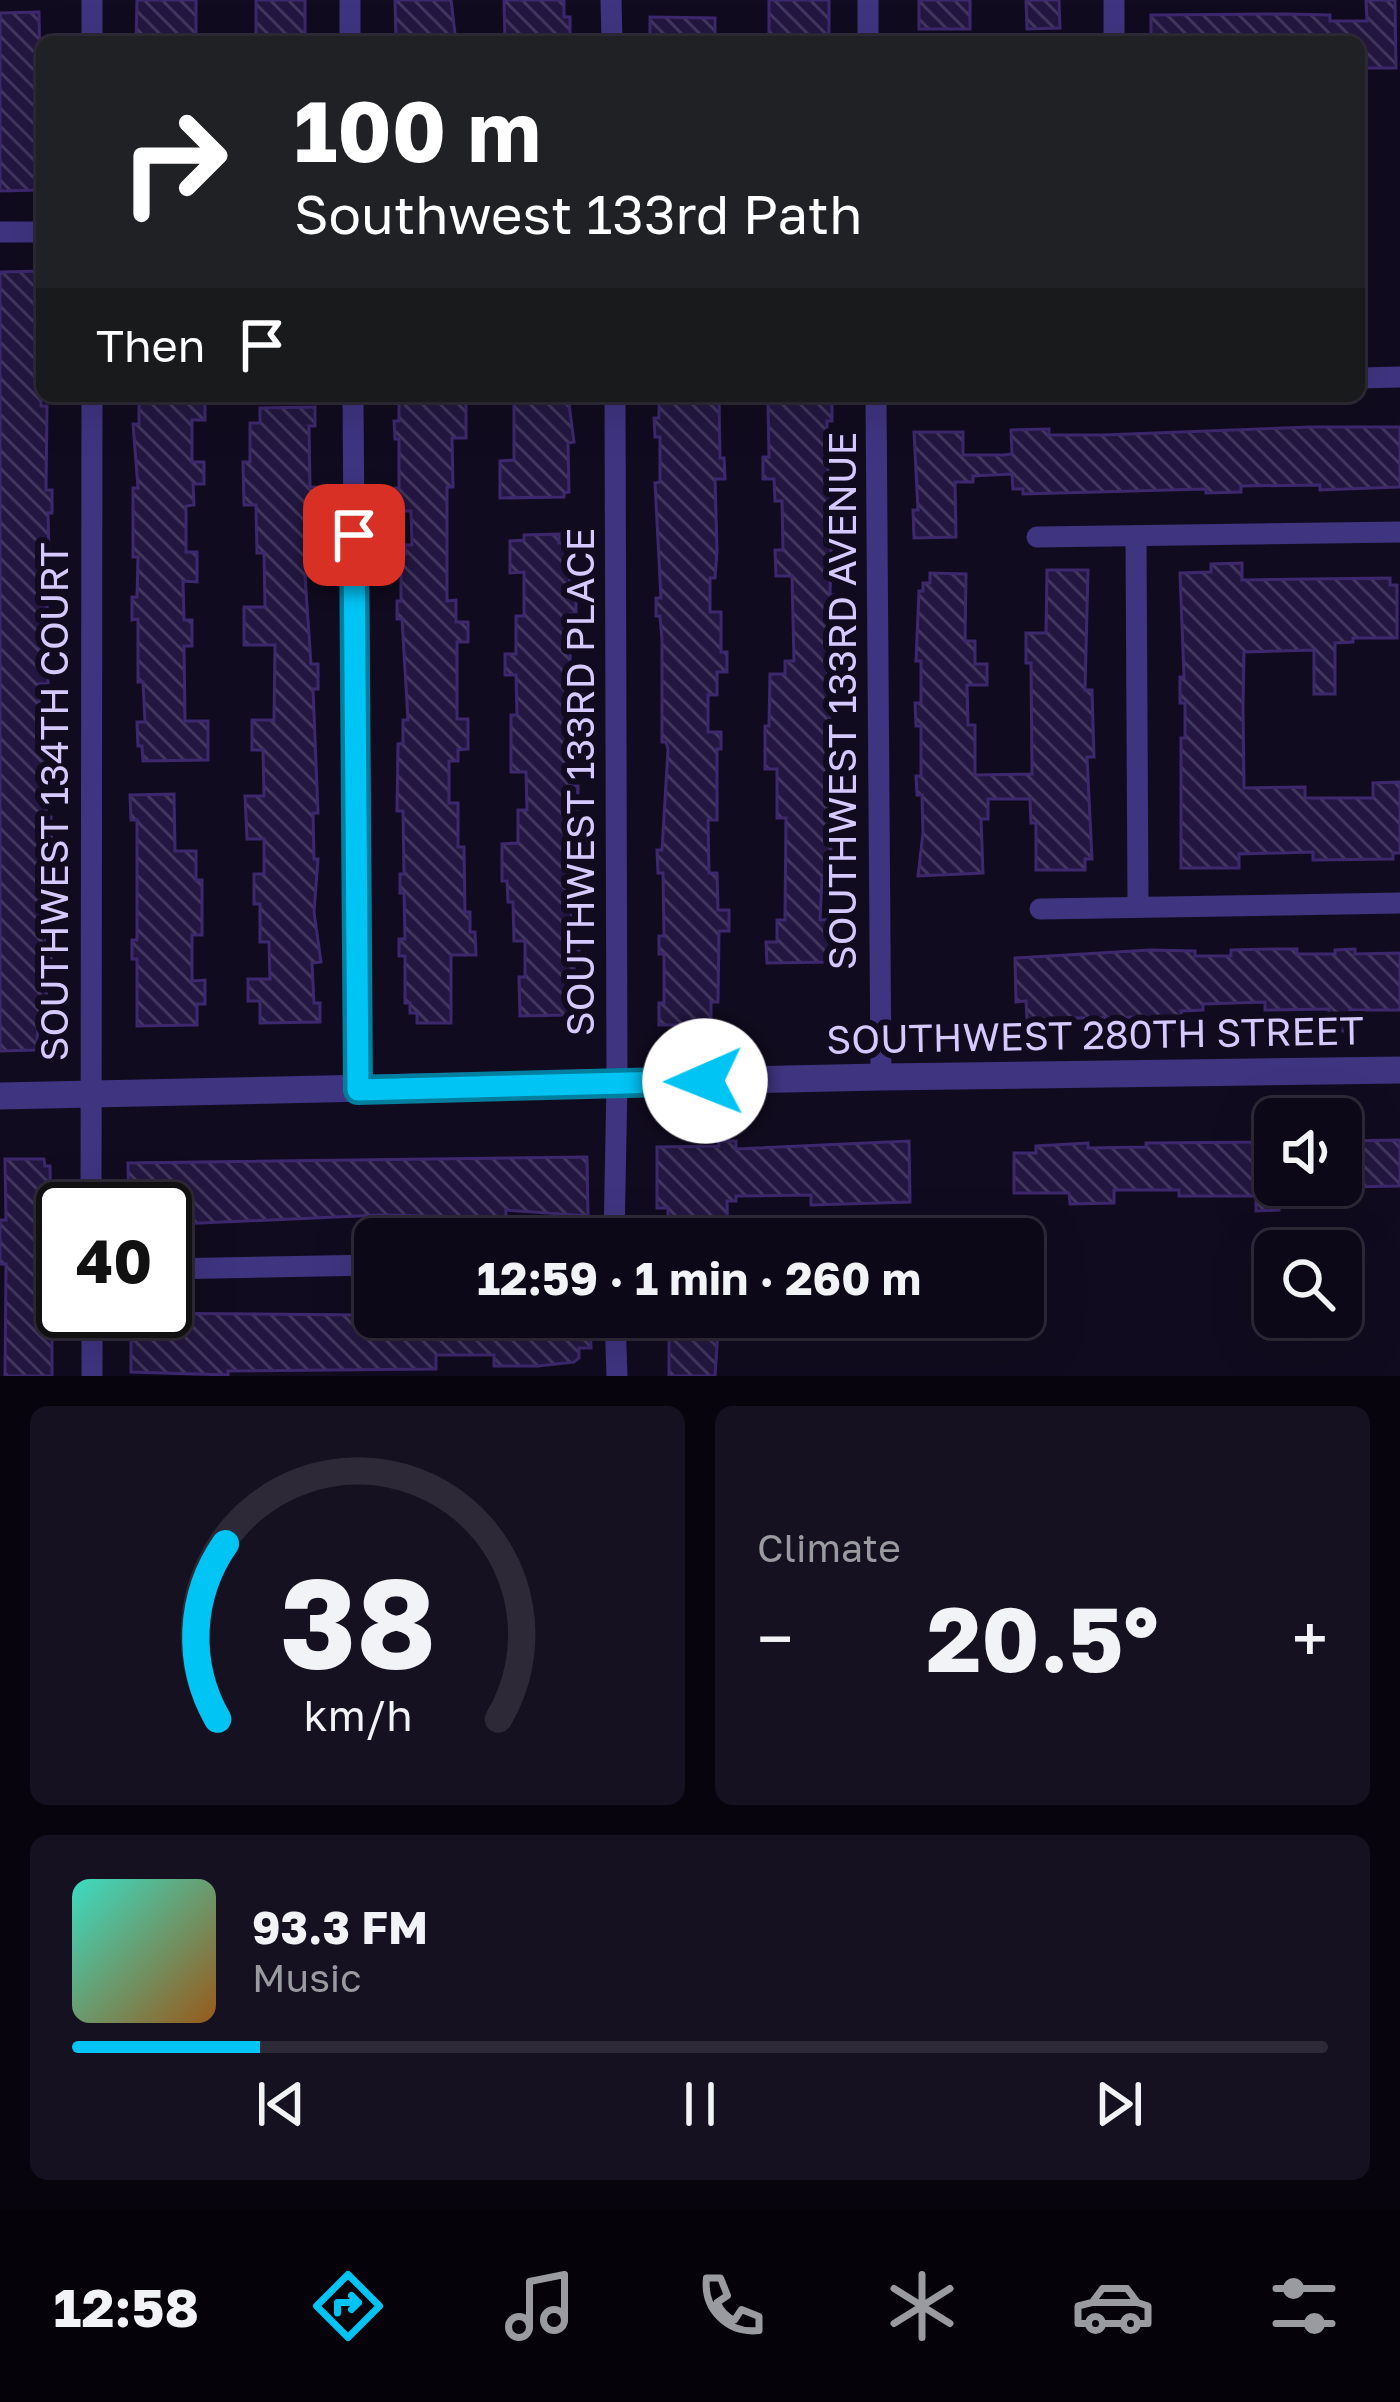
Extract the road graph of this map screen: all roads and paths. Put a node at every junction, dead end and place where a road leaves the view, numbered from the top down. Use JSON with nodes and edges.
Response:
{"nodes":[{"id":1,"x":92,"y":0,"type":"edge"},
{"id":2,"x":350,"y":0,"type":"edge"},
{"id":3,"x":611,"y":0,"type":"edge"},
{"id":4,"x":868,"y":0,"type":"edge"},
{"id":5,"x":1114,"y":0,"type":"edge"},
{"id":6,"x":92,"y":36,"type":"edge"},
{"id":7,"x":350,"y":36,"type":"edge"},
{"id":8,"x":612,"y":36,"type":"edge"},
{"id":9,"x":868,"y":36,"type":"edge"},
{"id":10,"x":1114,"y":36,"type":"edge"},
{"id":11,"x":0,"y":232,"type":"edge"},
{"id":12,"x":36,"y":232,"type":"edge"},
{"id":13,"x":1400,"y":377,"type":"edge"},
{"id":14,"x":1365,"y":378,"type":"edge"},
{"id":15,"x":92,"y":402,"type":"edge"},
{"id":16,"x":353,"y":402,"type":"edge"},
{"id":17,"x":614,"y":402,"type":"edge"},
{"id":18,"x":876,"y":402,"type":"edge"},
{"id":19,"x":1400,"y":532,"type":"edge"},
{"id":20,"x":1136,"y":536,"type":"junction"},
{"id":21,"x":1037,"y":537,"type":"dead end"},
{"id":22,"x":1400,"y":903,"type":"edge"},
{"id":23,"x":1138,"y":906,"type":"junction"},
{"id":24,"x":1040,"y":909,"type":"dead end"},
{"id":25,"x":1400,"y":1070,"type":"edge"},
{"id":26,"x":881,"y":1076,"type":"junction"},
{"id":27,"x":617,"y":1083,"type":"junction"},
{"id":28,"x":358,"y":1090,"type":"junction"},
{"id":29,"x":89,"y":1094,"type":"junction"},
{"id":30,"x":0,"y":1096,"type":"edge"},
{"id":31,"x":91,"y":1182,"type":"edge"},
{"id":32,"x":614,"y":1218,"type":"edge"},
{"id":33,"x":354,"y":1265,"type":"edge"},
{"id":34,"x":192,"y":1268,"type":"edge"},
{"id":35,"x":92,"y":1338,"type":"edge"},
{"id":36,"x":616,"y":1338,"type":"edge"},
{"id":37,"x":92,"y":1376,"type":"edge"},
{"id":38,"x":617,"y":1376,"type":"edge"}],
"edges":[{"from":1,"to":6,"type":"street"},
{"from":2,"to":7,"type":"street"},
{"from":3,"to":8,"type":"street"},
{"from":4,"to":9,"type":"street"},
{"from":5,"to":10,"type":"street"},
{"from":11,"to":12,"type":"street"},
{"from":13,"to":14,"type":"street"},
{"from":15,"to":29,"type":"street","name":"SOUTHWEST 134TH COURT"},
{"from":16,"to":28,"type":"street"},
{"from":17,"to":27,"type":"street","name":"SOUTHWEST 133RD PLACE"},
{"from":18,"to":26,"type":"street","name":"SOUTHWEST 133RD AVENUE"},
{"from":19,"to":20,"type":"street"},
{"from":20,"to":21,"type":"street"},
{"from":20,"to":23,"type":"street"},
{"from":22,"to":23,"type":"street"},
{"from":23,"to":24,"type":"street"},
{"from":25,"to":26,"type":"street","name":"SOUTHWEST 280TH STREET"},
{"from":26,"to":27,"type":"street","name":"SOUTHWEST 280TH STREET"},
{"from":27,"to":28,"type":"street","name":"SOUTHWEST 280TH STREET"},
{"from":27,"to":32,"type":"street","name":"SOUTHWEST 133RD PLACE"},
{"from":28,"to":29,"type":"street","name":"SOUTHWEST 280TH STREET"},
{"from":29,"to":30,"type":"street","name":"SOUTHWEST 280TH STREET"},
{"from":29,"to":31,"type":"street","name":"SOUTHWEST 134TH COURT"},
{"from":33,"to":34,"type":"street"},
{"from":35,"to":37,"type":"street"},
{"from":36,"to":38,"type":"street"}]}
